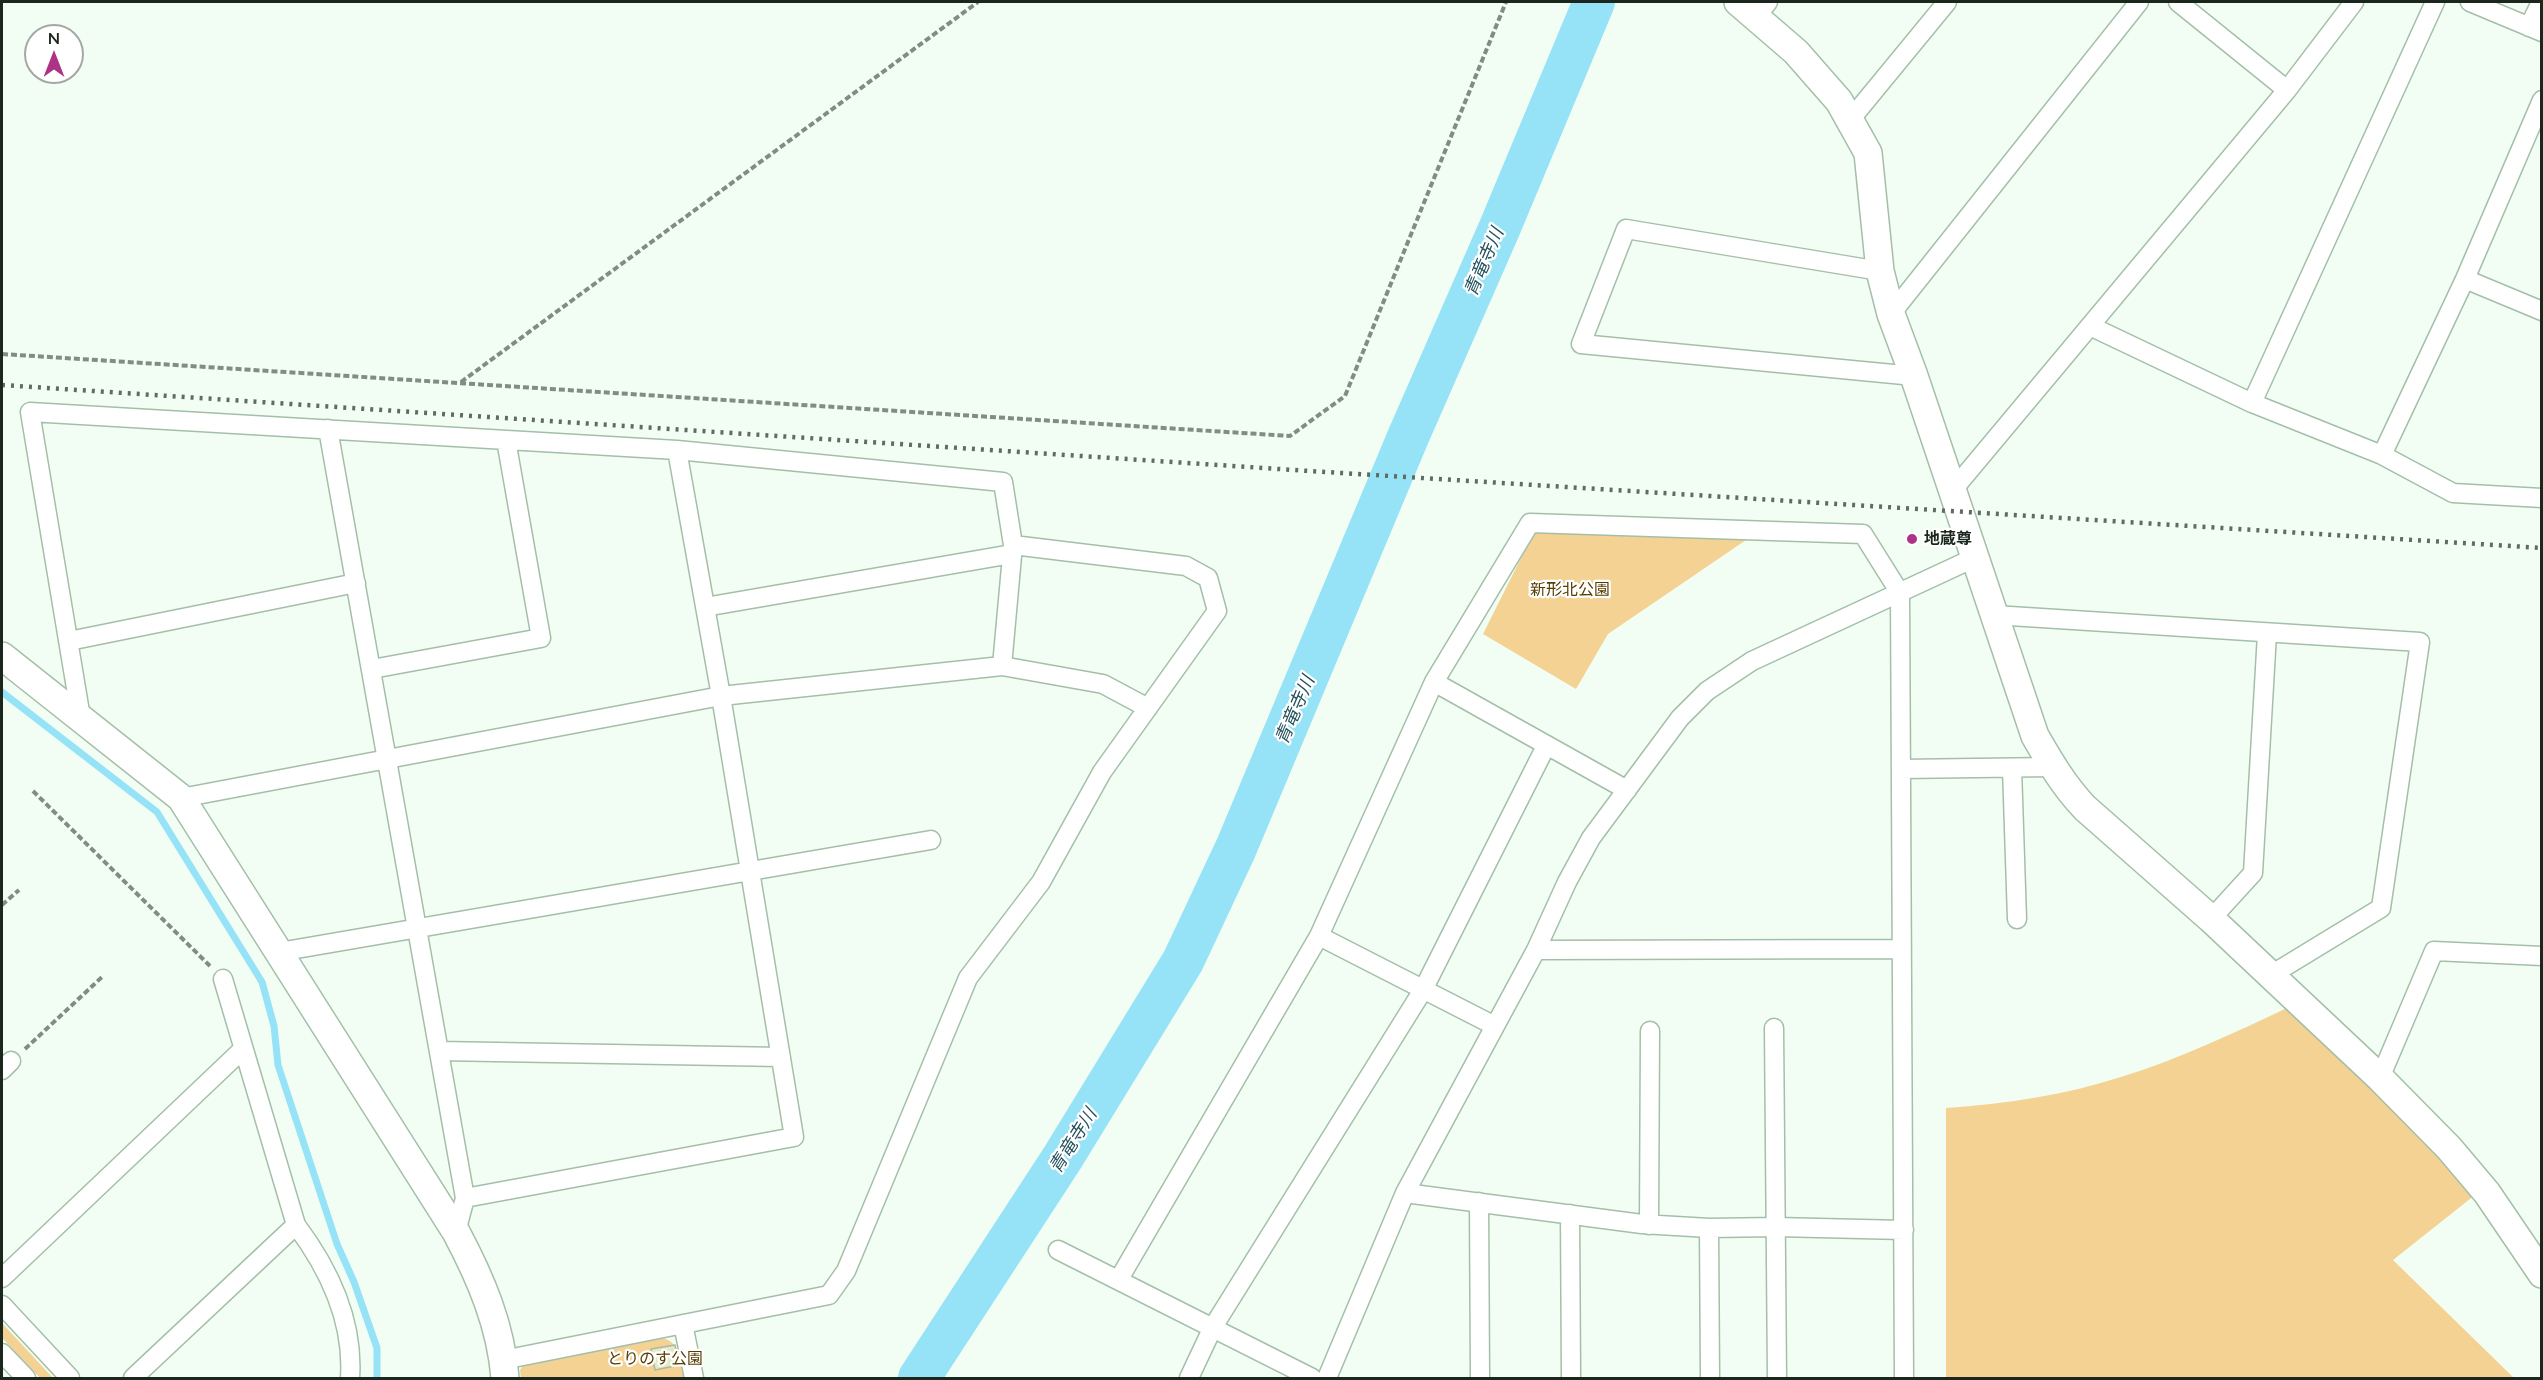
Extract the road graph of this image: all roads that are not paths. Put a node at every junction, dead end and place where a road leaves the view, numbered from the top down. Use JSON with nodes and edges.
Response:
{"nodes":[{"id":1,"x":1947,"y":2,"type":"edge"},
{"id":2,"x":2139,"y":2,"type":"edge"},
{"id":3,"x":2178,"y":2,"type":"edge"},
{"id":4,"x":2354,"y":2,"type":"edge"},
{"id":5,"x":2434,"y":2,"type":"edge"},
{"id":6,"x":2470,"y":2,"type":"edge"},
{"id":7,"x":2541,"y":2,"type":"edge"},
{"id":8,"x":1754,"y":7,"type":"edge"},
{"id":9,"x":2535,"y":29,"type":"edge"},
{"id":10,"x":2287,"y":90,"type":"junction"},
{"id":11,"x":2541,"y":99,"type":"edge"},
{"id":12,"x":1850,"y":120,"type":"junction"},
{"id":13,"x":1880,"y":271,"type":"junction"},
{"id":14,"x":2465,"y":279,"type":"junction"},
{"id":15,"x":2541,"y":311,"type":"edge"},
{"id":16,"x":1891,"y":314,"type":"junction"},
{"id":17,"x":2090,"y":326,"type":"junction"},
{"id":18,"x":1914,"y":376,"type":"junction"},
{"id":19,"x":2252,"y":403,"type":"junction"},
{"id":20,"x":328,"y":429,"type":"junction"},
{"id":21,"x":506,"y":440,"type":"junction"},
{"id":22,"x":677,"y":450,"type":"junction"},
{"id":23,"x":2382,"y":455,"type":"junction"},
{"id":24,"x":1952,"y":491,"type":"junction"},
{"id":25,"x":2541,"y":498,"type":"edge"},
{"id":26,"x":1013,"y":550,"type":"junction"},
{"id":27,"x":1974,"y":558,"type":"junction"},
{"id":28,"x":356,"y":583,"type":"junction"},
{"id":29,"x":1900,"y":593,"type":"junction"},
{"id":30,"x":705,"y":607,"type":"junction"},
{"id":31,"x":1994,"y":615,"type":"junction"},
{"id":32,"x":2267,"y":634,"type":"junction"},
{"id":33,"x":69,"y":641,"type":"junction"},
{"id":34,"x":2,"y":656,"type":"edge"},
{"id":35,"x":1002,"y":666,"type":"junction"},
{"id":36,"x":372,"y":669,"type":"junction"},
{"id":37,"x":1434,"y":681,"type":"junction"},
{"id":38,"x":721,"y":696,"type":"junction"},
{"id":39,"x":1148,"y":708,"type":"junction"},
{"id":40,"x":81,"y":718,"type":"junction"},
{"id":41,"x":1546,"y":746,"type":"junction"},
{"id":42,"x":388,"y":760,"type":"junction"},
{"id":43,"x":2052,"y":767,"type":"junction"},
{"id":44,"x":2012,"y":768,"type":"junction"},
{"id":45,"x":1901,"y":769,"type":"junction"},
{"id":46,"x":1627,"y":790,"type":"junction"},
{"id":47,"x":182,"y":798,"type":"junction"},
{"id":48,"x":931,"y":840,"type":"dead end"},
{"id":49,"x":749,"y":870,"type":"junction"},
{"id":50,"x":2017,"y":919,"type":"dead end"},
{"id":51,"x":2211,"y":919,"type":"junction"},
{"id":52,"x":417,"y":927,"type":"junction"},
{"id":53,"x":1319,"y":936,"type":"junction"},
{"id":54,"x":1902,"y":949,"type":"junction"},
{"id":55,"x":1536,"y":950,"type":"junction"},
{"id":56,"x":279,"y":952,"type":"junction"},
{"id":57,"x":2541,"y":956,"type":"edge"},
{"id":58,"x":2271,"y":975,"type":"junction"},
{"id":59,"x":223,"y":979,"type":"road end"},
{"id":60,"x":1423,"y":990,"type":"junction"},
{"id":61,"x":1495,"y":1026,"type":"junction"},
{"id":62,"x":1774,"y":1028,"type":"dead end"},
{"id":63,"x":1650,"y":1031,"type":"dead end"},
{"id":64,"x":243,"y":1049,"type":"junction"},
{"id":65,"x":439,"y":1051,"type":"junction"},
{"id":66,"x":781,"y":1057,"type":"junction"},
{"id":67,"x":2380,"y":1078,"type":"junction"},
{"id":68,"x":1405,"y":1193,"type":"junction"},
{"id":69,"x":465,"y":1198,"type":"junction"},
{"id":70,"x":1479,"y":1202,"type":"junction"},
{"id":71,"x":1570,"y":1214,"type":"junction"},
{"id":72,"x":296,"y":1225,"type":"junction"},
{"id":73,"x":1649,"y":1225,"type":"junction"},
{"id":74,"x":1776,"y":1227,"type":"junction"},
{"id":75,"x":1709,"y":1228,"type":"junction"},
{"id":76,"x":1904,"y":1230,"type":"junction"},
{"id":77,"x":456,"y":1232,"type":"junction"},
{"id":78,"x":1058,"y":1250,"type":"dead end"},
{"id":79,"x":2541,"y":1274,"type":"edge"},
{"id":80,"x":2,"y":1278,"type":"edge"},
{"id":81,"x":1119,"y":1279,"type":"junction"},
{"id":82,"x":2,"y":1305,"type":"edge"},
{"id":83,"x":683,"y":1324,"type":"junction"},
{"id":84,"x":1213,"y":1328,"type":"junction"},
{"id":85,"x":2,"y":1353,"type":"edge"},
{"id":86,"x":504,"y":1369,"type":"edge"},
{"id":87,"x":26,"y":1378,"type":"edge"},
{"id":88,"x":70,"y":1378,"type":"edge"},
{"id":89,"x":133,"y":1378,"type":"edge"},
{"id":90,"x":350,"y":1378,"type":"edge"},
{"id":91,"x":694,"y":1378,"type":"edge"},
{"id":92,"x":1189,"y":1378,"type":"edge"},
{"id":93,"x":1312,"y":1378,"type":"edge"},
{"id":94,"x":1327,"y":1378,"type":"edge"},
{"id":95,"x":1480,"y":1378,"type":"edge"},
{"id":96,"x":1571,"y":1378,"type":"edge"},
{"id":97,"x":1710,"y":1378,"type":"edge"},
{"id":98,"x":1777,"y":1378,"type":"edge"},
{"id":99,"x":1904,"y":1378,"type":"edge"}],
"edges":[{"from":1,"to":12,"type":"street"},
{"from":2,"to":16,"type":"street"},
{"from":3,"to":10,"type":"street"},
{"from":4,"to":10,"type":"street"},
{"from":5,"to":19,"type":"street"},
{"from":6,"to":9,"type":"street"},
{"from":7,"to":9,"type":"street"},
{"from":8,"to":12,"type":"street"},
{"from":10,"to":17,"type":"street"},
{"from":11,"to":14,"type":"street"},
{"from":12,"to":13,"type":"street"},
{"from":13,"to":16,"type":"street"},
{"from":13,"to":18,"type":"street"},
{"from":14,"to":15,"type":"street"},
{"from":14,"to":23,"type":"street"},
{"from":16,"to":18,"type":"street"},
{"from":17,"to":19,"type":"street"},
{"from":17,"to":24,"type":"street"},
{"from":18,"to":24,"type":"street"},
{"from":19,"to":23,"type":"street"},
{"from":20,"to":21,"type":"street"},
{"from":20,"to":28,"type":"street"},
{"from":20,"to":33,"type":"street"},
{"from":21,"to":22,"type":"street"},
{"from":21,"to":36,"type":"street"},
{"from":22,"to":26,"type":"street"},
{"from":22,"to":30,"type":"street"},
{"from":23,"to":25,"type":"street"},
{"from":24,"to":27,"type":"street"},
{"from":26,"to":30,"type":"street"},
{"from":26,"to":35,"type":"street"},
{"from":26,"to":39,"type":"street"},
{"from":27,"to":29,"type":"street"},
{"from":27,"to":31,"type":"street"},
{"from":28,"to":33,"type":"street"},
{"from":28,"to":36,"type":"street"},
{"from":29,"to":37,"type":"street"},
{"from":29,"to":45,"type":"street"},
{"from":29,"to":46,"type":"street"},
{"from":30,"to":38,"type":"street"},
{"from":31,"to":32,"type":"street"},
{"from":31,"to":43,"type":"street"},
{"from":32,"to":51,"type":"street"},
{"from":32,"to":58,"type":"street"},
{"from":33,"to":40,"type":"street"},
{"from":34,"to":40,"type":"street"},
{"from":35,"to":38,"type":"street"},
{"from":35,"to":39,"type":"street"},
{"from":36,"to":42,"type":"street"},
{"from":37,"to":41,"type":"street"},
{"from":37,"to":53,"type":"street"},
{"from":38,"to":42,"type":"street"},
{"from":38,"to":49,"type":"street"},
{"from":39,"to":83,"type":"street"},
{"from":40,"to":47,"type":"street"},
{"from":41,"to":46,"type":"street"},
{"from":41,"to":60,"type":"street"},
{"from":42,"to":47,"type":"street"},
{"from":42,"to":52,"type":"street"},
{"from":43,"to":44,"type":"street"},
{"from":43,"to":51,"type":"street"},
{"from":44,"to":45,"type":"street"},
{"from":44,"to":50,"type":"street"},
{"from":45,"to":54,"type":"street"},
{"from":46,"to":55,"type":"street"},
{"from":47,"to":56,"type":"street"},
{"from":48,"to":49,"type":"street"},
{"from":49,"to":52,"type":"street"},
{"from":49,"to":66,"type":"street"},
{"from":51,"to":58,"type":"street"},
{"from":52,"to":56,"type":"street"},
{"from":52,"to":65,"type":"street"},
{"from":53,"to":60,"type":"street"},
{"from":53,"to":81,"type":"street"},
{"from":54,"to":55,"type":"street"},
{"from":54,"to":76,"type":"street"},
{"from":55,"to":61,"type":"street"},
{"from":56,"to":77,"type":"street"},
{"from":57,"to":67,"type":"street"},
{"from":58,"to":67,"type":"street"},
{"from":59,"to":64,"type":"street"},
{"from":60,"to":61,"type":"street"},
{"from":60,"to":84,"type":"street"},
{"from":61,"to":68,"type":"street"},
{"from":62,"to":74,"type":"street"},
{"from":63,"to":73,"type":"street"},
{"from":64,"to":72,"type":"street"},
{"from":64,"to":80,"type":"street"},
{"from":65,"to":66,"type":"street"},
{"from":65,"to":69,"type":"street"},
{"from":66,"to":69,"type":"street"},
{"from":67,"to":79,"type":"street"},
{"from":68,"to":70,"type":"street"},
{"from":68,"to":94,"type":"street"},
{"from":69,"to":77,"type":"street"},
{"from":70,"to":71,"type":"street"},
{"from":70,"to":95,"type":"street"},
{"from":71,"to":73,"type":"street"},
{"from":71,"to":96,"type":"street"},
{"from":72,"to":89,"type":"street"},
{"from":72,"to":90,"type":"street"},
{"from":73,"to":75,"type":"street"},
{"from":74,"to":75,"type":"street"},
{"from":74,"to":76,"type":"street"},
{"from":74,"to":98,"type":"street"},
{"from":75,"to":97,"type":"street"},
{"from":76,"to":99,"type":"street"},
{"from":77,"to":86,"type":"street"},
{"from":78,"to":81,"type":"street"},
{"from":81,"to":84,"type":"street"},
{"from":82,"to":88,"type":"street"},
{"from":83,"to":86,"type":"street"},
{"from":83,"to":91,"type":"street"},
{"from":84,"to":92,"type":"street"},
{"from":84,"to":93,"type":"street"},
{"from":85,"to":87,"type":"street"}]}
